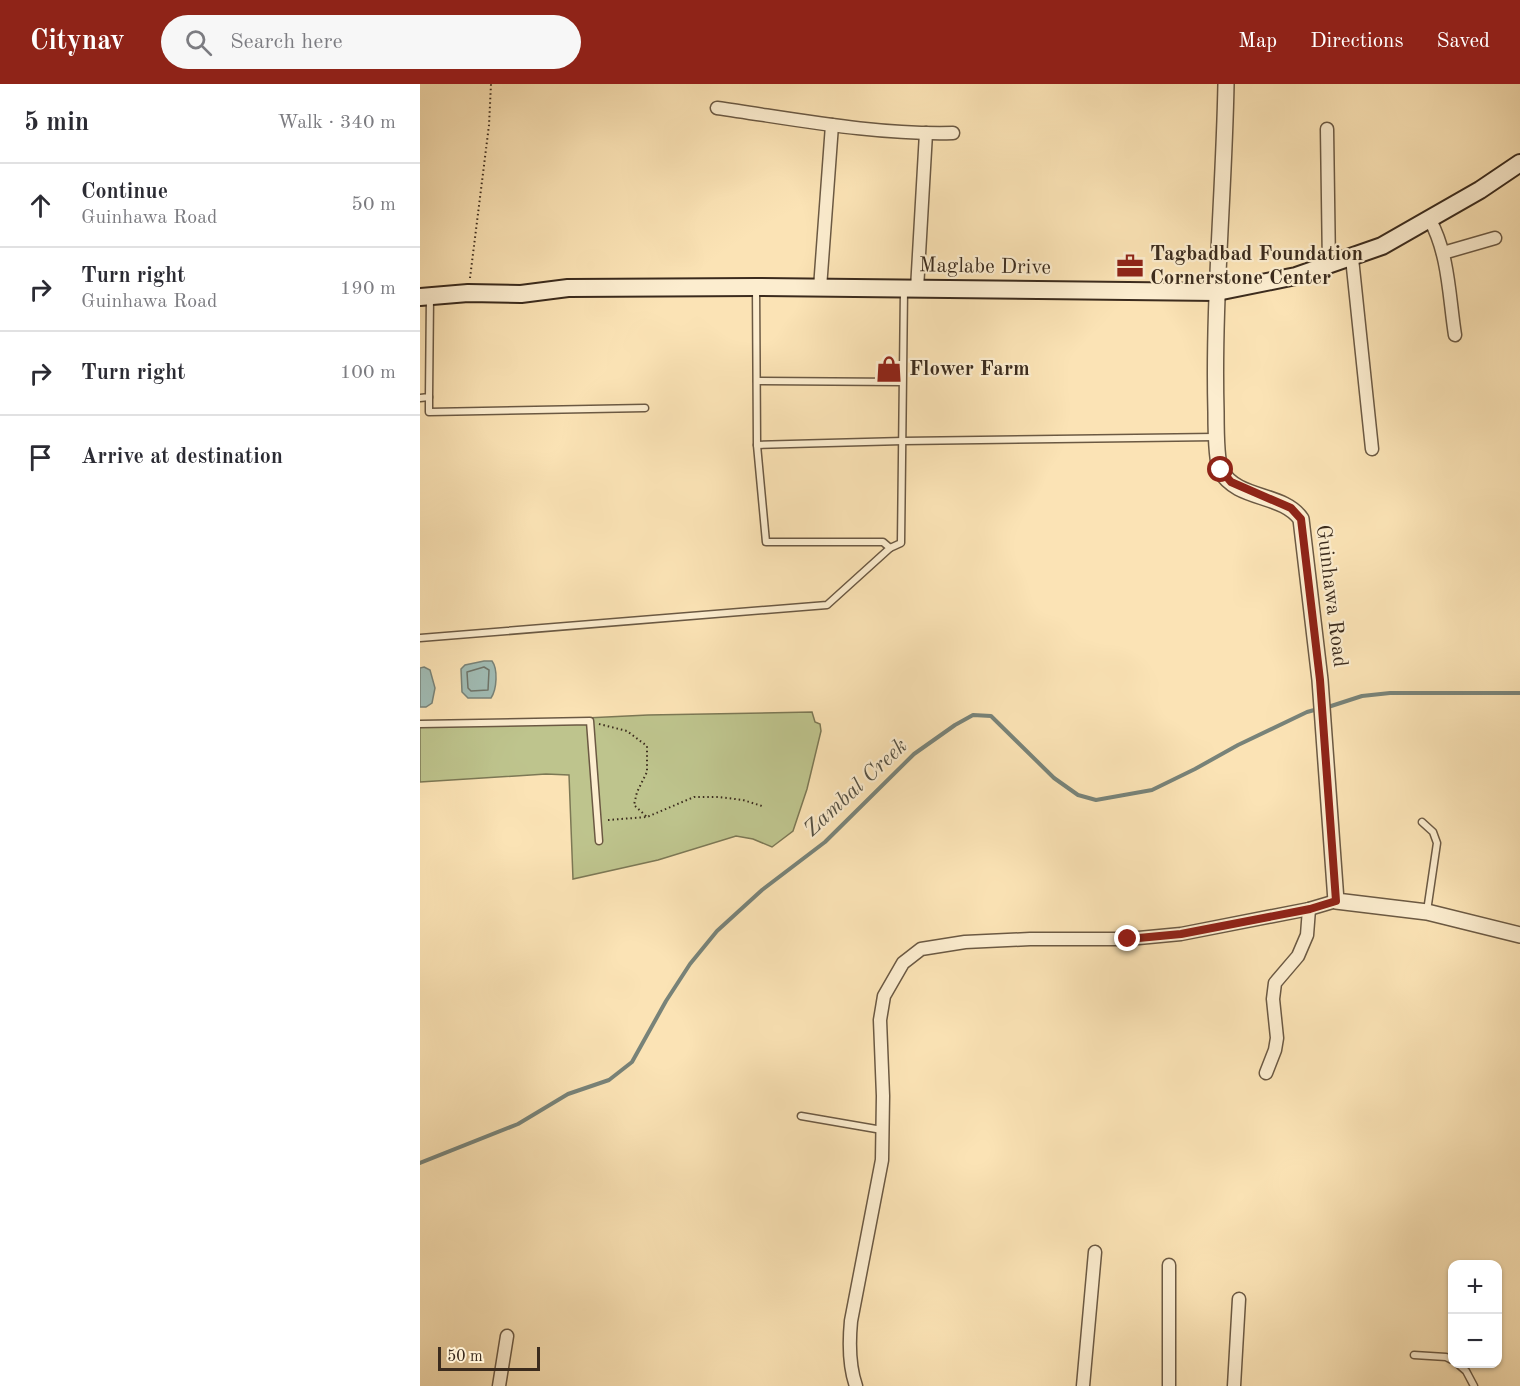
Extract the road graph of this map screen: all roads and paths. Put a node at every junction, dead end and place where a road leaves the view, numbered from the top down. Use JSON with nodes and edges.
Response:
{"nodes":[{"id":1,"x":491,"y":84,"type":"edge"},
{"id":2,"x":1226,"y":84,"type":"edge"},
{"id":3,"x":717,"y":108,"type":"dead end"},
{"id":4,"x":832,"y":125,"type":"junction"},
{"id":5,"x":1327,"y":129,"type":"dead end"},
{"id":6,"x":926,"y":133,"type":"junction"},
{"id":7,"x":953,"y":133,"type":"dead end"},
{"id":8,"x":1520,"y":163,"type":"edge"},
{"id":9,"x":1430,"y":220,"type":"junction"},
{"id":10,"x":1495,"y":238,"type":"dead end"},
{"id":11,"x":1443,"y":253,"type":"junction"},
{"id":12,"x":1352,"y":258,"type":"junction"},
{"id":13,"x":1329,"y":266,"type":"junction"},
{"id":14,"x":756,"y":287,"type":"junction"},
{"id":15,"x":820,"y":288,"type":"junction"},
{"id":16,"x":910,"y":289,"type":"junction"},
{"id":17,"x":468,"y":292,"type":"junction"},
{"id":18,"x":1217,"y":292,"type":"junction"},
{"id":19,"x":425,"y":297,"type":"edge"},
{"id":20,"x":1455,"y":335,"type":"dead end"},
{"id":21,"x":757,"y":381,"type":"junction"},
{"id":22,"x":902,"y":382,"type":"junction"},
{"id":23,"x":420,"y":398,"type":"edge"},
{"id":24,"x":429,"y":398,"type":"junction"},
{"id":25,"x":645,"y":408,"type":"dead end"},
{"id":26,"x":1217,"y":438,"type":"junction"},
{"id":27,"x":903,"y":441,"type":"junction"},
{"id":28,"x":757,"y":445,"type":"junction"},
{"id":29,"x":1372,"y":449,"type":"dead end"},
{"id":30,"x":890,"y":548,"type":"junction"},
{"id":31,"x":420,"y":638,"type":"edge"},
{"id":32,"x":590,"y":722,"type":"junction"},
{"id":33,"x":420,"y":724,"type":"edge"},
{"id":34,"x":762,"y":806,"type":"dead end"},
{"id":35,"x":646,"y":817,"type":"junction"},
{"id":36,"x":598,"y":821,"type":"junction"},
{"id":37,"x":1422,"y":822,"type":"dead end"},
{"id":38,"x":599,"y":841,"type":"dead end"},
{"id":39,"x":1336,"y":901,"type":"junction"},
{"id":40,"x":1310,"y":909,"type":"junction"},
{"id":41,"x":1427,"y":912,"type":"junction"},
{"id":42,"x":1520,"y":935,"type":"edge"},
{"id":43,"x":1266,"y":1073,"type":"dead end"},
{"id":44,"x":801,"y":1116,"type":"dead end"},
{"id":45,"x":883,"y":1130,"type":"junction"},
{"id":46,"x":1095,"y":1252,"type":"dead end"},
{"id":47,"x":1169,"y":1265,"type":"dead end"},
{"id":48,"x":1239,"y":1299,"type":"dead end"},
{"id":49,"x":507,"y":1336,"type":"dead end"},
{"id":50,"x":1414,"y":1355,"type":"dead end"},
{"id":51,"x":1448,"y":1359,"type":"edge"},
{"id":52,"x":1463,"y":1368,"type":"edge"},
{"id":53,"x":499,"y":1386,"type":"edge"},
{"id":54,"x":856,"y":1386,"type":"edge"},
{"id":55,"x":1083,"y":1386,"type":"edge"},
{"id":56,"x":1169,"y":1386,"type":"edge"},
{"id":57,"x":1234,"y":1386,"type":"edge"},
{"id":58,"x":1474,"y":1386,"type":"edge"}],
"edges":[{"from":1,"to":17,"type":"path"},
{"from":2,"to":18,"type":"street","name":"Guinhawa Road"},
{"from":3,"to":4,"type":"street"},
{"from":4,"to":6,"type":"street"},
{"from":4,"to":15,"type":"street"},
{"from":5,"to":13,"type":"street"},
{"from":6,"to":7,"type":"street"},
{"from":6,"to":16,"type":"street"},
{"from":8,"to":9,"type":"main road","name":"Maglabe Drive"},
{"from":9,"to":11,"type":"street"},
{"from":9,"to":12,"type":"main road","name":"Maglabe Drive"},
{"from":10,"to":11,"type":"street"},
{"from":11,"to":20,"type":"street"},
{"from":12,"to":13,"type":"main road","name":"Maglabe Drive"},
{"from":12,"to":29,"type":"street"},
{"from":13,"to":18,"type":"main road","name":"Maglabe Drive"},
{"from":14,"to":15,"type":"main road","name":"Maglabe Drive"},
{"from":14,"to":17,"type":"main road","name":"Maglabe Drive"},
{"from":14,"to":21,"type":"lane"},
{"from":15,"to":16,"type":"main road","name":"Maglabe Drive"},
{"from":16,"to":18,"type":"main road","name":"Maglabe Drive"},
{"from":16,"to":22,"type":"lane"},
{"from":17,"to":19,"type":"main road","name":"Maglabe Drive"},
{"from":18,"to":26,"type":"street","name":"Guinhawa Road"},
{"from":19,"to":24,"type":"lane"},
{"from":21,"to":22,"type":"lane"},
{"from":21,"to":28,"type":"lane"},
{"from":22,"to":27,"type":"lane"},
{"from":23,"to":24,"type":"lane"},
{"from":24,"to":25,"type":"lane"},
{"from":26,"to":27,"type":"lane"},
{"from":26,"to":39,"type":"street","name":"Guinhawa Road"},
{"from":27,"to":28,"type":"lane"},
{"from":27,"to":30,"type":"lane"},
{"from":28,"to":30,"type":"lane"},
{"from":30,"to":31,"type":"lane"},
{"from":32,"to":33,"type":"lane"},
{"from":32,"to":35,"type":"path"},
{"from":32,"to":36,"type":"lane"},
{"from":34,"to":35,"type":"path"},
{"from":35,"to":36,"type":"path"},
{"from":36,"to":38,"type":"lane"},
{"from":37,"to":41,"type":"lane"},
{"from":39,"to":40,"type":"street"},
{"from":39,"to":41,"type":"street"},
{"from":40,"to":43,"type":"street"},
{"from":40,"to":45,"type":"street"},
{"from":41,"to":42,"type":"street"},
{"from":44,"to":45,"type":"lane"},
{"from":45,"to":54,"type":"street"},
{"from":46,"to":55,"type":"street"},
{"from":47,"to":56,"type":"street"},
{"from":48,"to":57,"type":"street"},
{"from":49,"to":53,"type":"street"},
{"from":50,"to":51,"type":"lane"},
{"from":52,"to":58,"type":"lane"}]}
